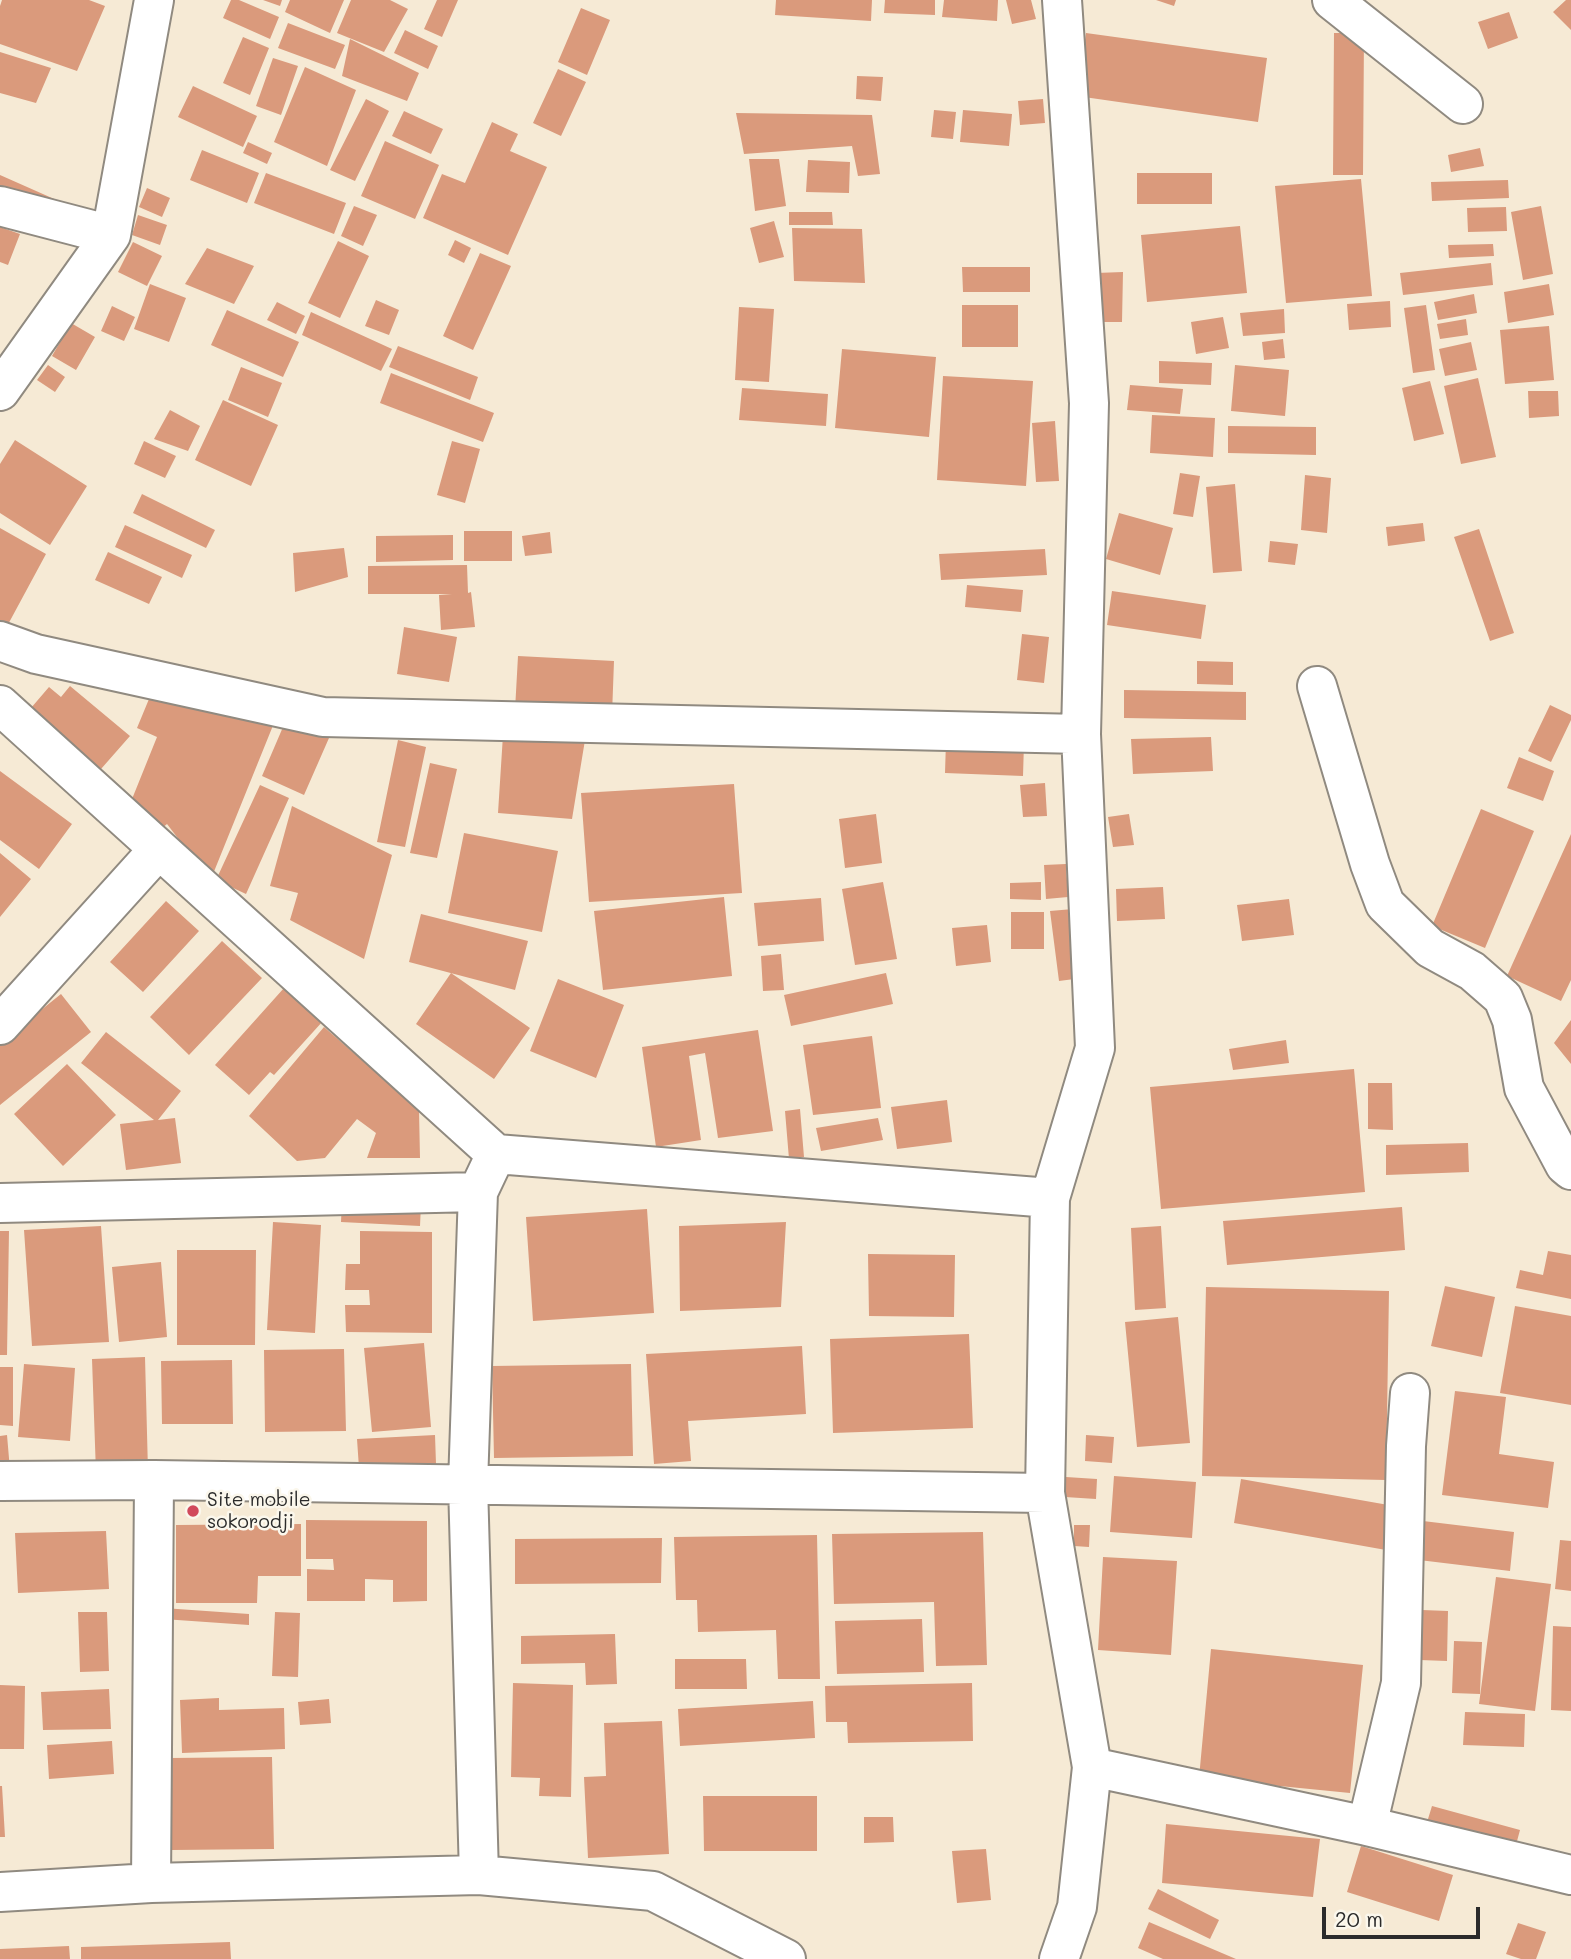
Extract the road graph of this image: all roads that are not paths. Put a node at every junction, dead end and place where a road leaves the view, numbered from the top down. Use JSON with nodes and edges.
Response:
{"nodes":[{"id":1,"x":153,"y":0,"type":"edge"},
{"id":2,"x":1062,"y":0,"type":"edge"},
{"id":3,"x":1332,"y":0,"type":"edge"},
{"id":4,"x":1463,"y":104,"type":"dead end"},
{"id":5,"x":0,"y":206,"type":"edge"},
{"id":6,"x":111,"y":234,"type":"junction"},
{"id":7,"x":0,"y":391,"type":"edge"},
{"id":8,"x":0,"y":641,"type":"edge"},
{"id":9,"x":1317,"y":686,"type":"dead end"},
{"id":10,"x":0,"y":705,"type":"edge"},
{"id":11,"x":1081,"y":734,"type":"junction"},
{"id":12,"x":159,"y":849,"type":"junction"},
{"id":13,"x":0,"y":1025,"type":"edge"},
{"id":14,"x":496,"y":1154,"type":"junction"},
{"id":15,"x":1571,"y":1170,"type":"edge"},
{"id":16,"x":478,"y":1192,"type":"junction"},
{"id":17,"x":1050,"y":1198,"type":"junction"},
{"id":18,"x":0,"y":1203,"type":"edge"},
{"id":19,"x":1410,"y":1393,"type":"dead end"},
{"id":20,"x":154,"y":1480,"type":"junction"},
{"id":21,"x":0,"y":1481,"type":"edge"},
{"id":22,"x":468,"y":1484,"type":"junction"},
{"id":23,"x":1045,"y":1493,"type":"junction"},
{"id":24,"x":1092,"y":1767,"type":"junction"},
{"id":25,"x":1367,"y":1826,"type":"junction"},
{"id":26,"x":479,"y":1875,"type":"junction"},
{"id":27,"x":1571,"y":1875,"type":"edge"},
{"id":28,"x":151,"y":1883,"type":"junction"},
{"id":29,"x":0,"y":1892,"type":"edge"},
{"id":30,"x":786,"y":1959,"type":"edge"},
{"id":31,"x":1059,"y":1959,"type":"edge"}],
"edges":[{"from":1,"to":6,"type":"street"},
{"from":2,"to":11,"type":"street"},
{"from":3,"to":4,"type":"street"},
{"from":5,"to":6,"type":"street"},
{"from":6,"to":7,"type":"street"},
{"from":8,"to":11,"type":"street"},
{"from":9,"to":15,"type":"street"},
{"from":10,"to":12,"type":"street"},
{"from":11,"to":17,"type":"street"},
{"from":12,"to":13,"type":"street"},
{"from":12,"to":14,"type":"street"},
{"from":14,"to":16,"type":"street"},
{"from":14,"to":17,"type":"street"},
{"from":16,"to":18,"type":"street"},
{"from":16,"to":22,"type":"street"},
{"from":17,"to":23,"type":"street"},
{"from":19,"to":25,"type":"street"},
{"from":20,"to":21,"type":"street"},
{"from":20,"to":22,"type":"street"},
{"from":20,"to":28,"type":"street"},
{"from":22,"to":23,"type":"street"},
{"from":22,"to":26,"type":"street"},
{"from":23,"to":24,"type":"street"},
{"from":24,"to":25,"type":"street"},
{"from":24,"to":31,"type":"street"},
{"from":25,"to":27,"type":"street"},
{"from":26,"to":28,"type":"street"},
{"from":26,"to":30,"type":"street"},
{"from":28,"to":29,"type":"street"}]}
